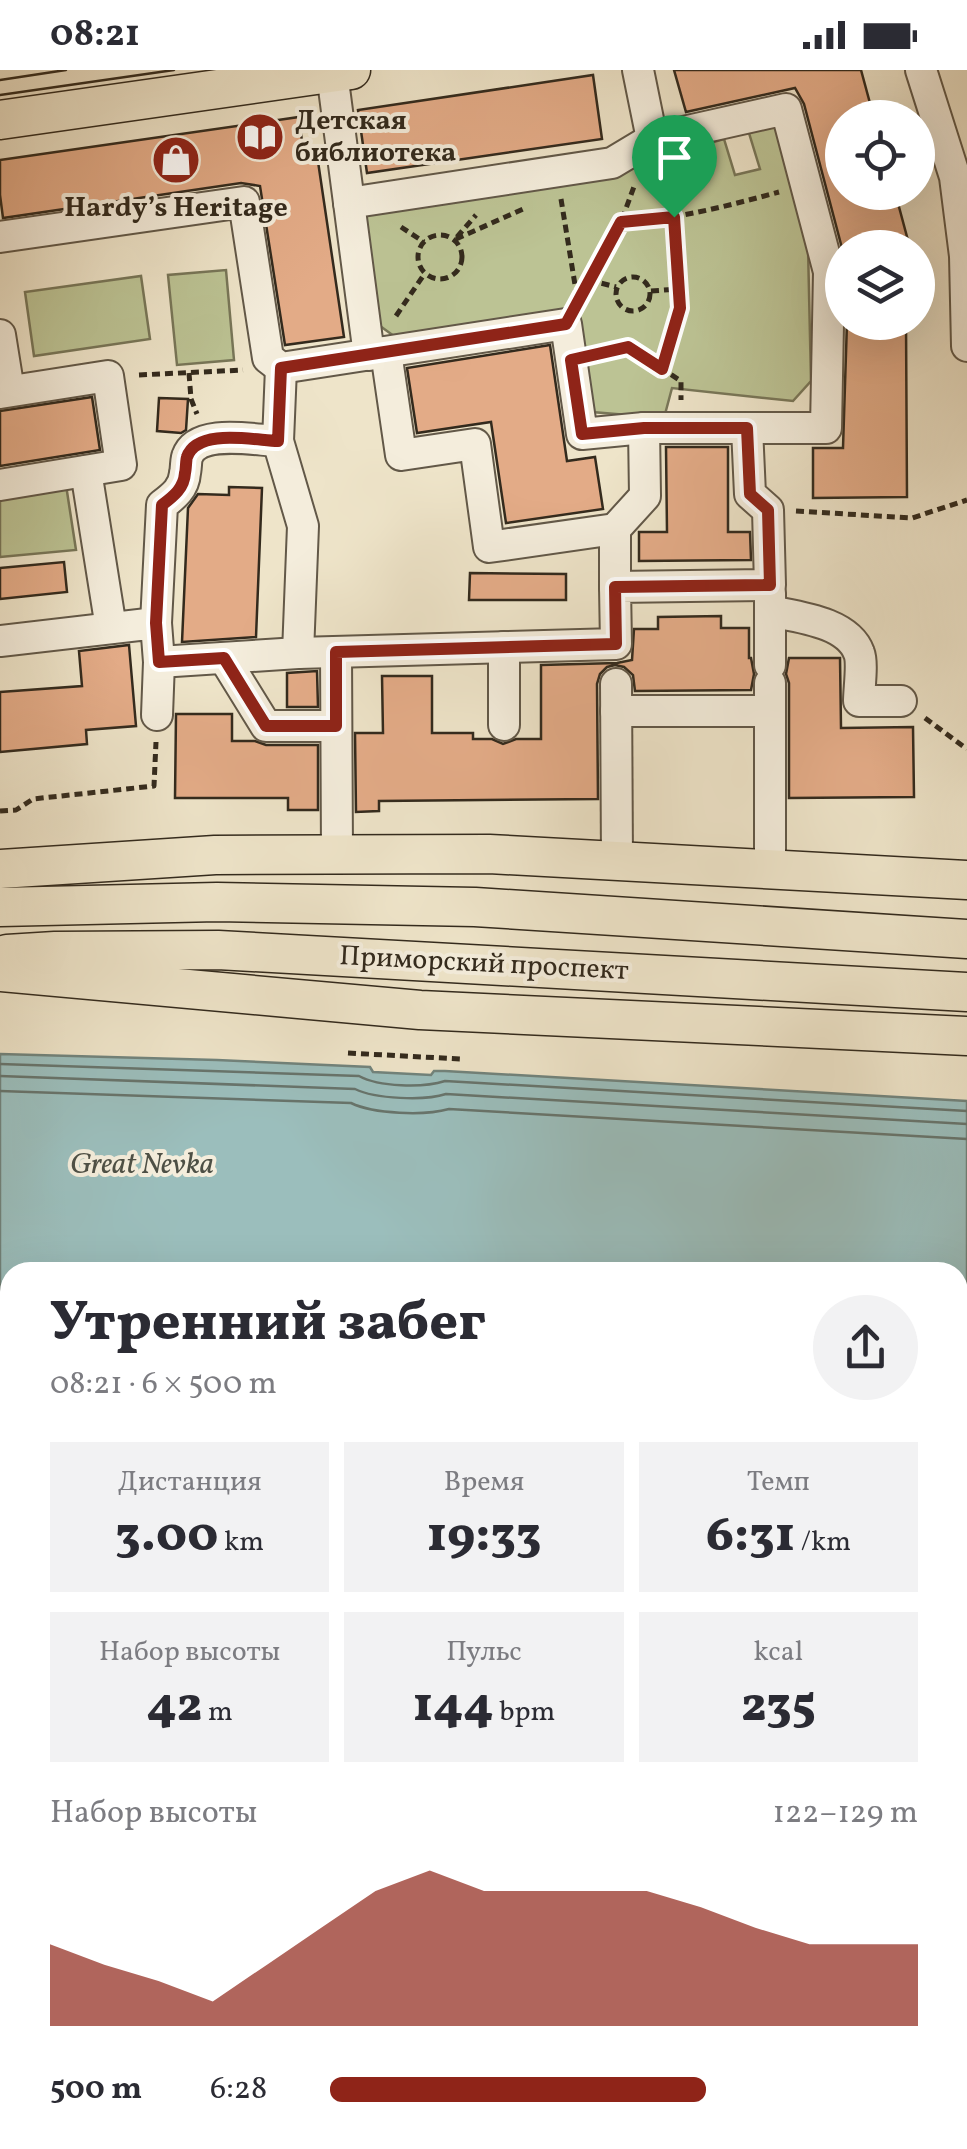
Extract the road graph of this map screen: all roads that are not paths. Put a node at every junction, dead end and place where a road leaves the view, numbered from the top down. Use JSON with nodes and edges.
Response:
{"nodes":[{"id":1,"x":638,"y":70,"type":"edge"},
{"id":2,"x":922,"y":70,"type":"edge"},
{"id":3,"x":341,"y":72,"type":"edge"},
{"id":4,"x":0,"y":120,"type":"edge"},
{"id":5,"x":652,"y":139,"type":"junction"},
{"id":6,"x":961,"y":175,"type":"edge"},
{"id":7,"x":349,"y":203,"type":"junction"},
{"id":8,"x":0,"y":236,"type":"edge"},
{"id":9,"x":0,"y":335,"type":"edge"},
{"id":10,"x":967,"y":346,"type":"edge"},
{"id":11,"x":377,"y":354,"type":"junction"},
{"id":12,"x":281,"y":368,"type":"junction"},
{"id":13,"x":4,"y":392,"type":"edge"},
{"id":14,"x":644,"y":428,"type":"junction"},
{"id":15,"x":747,"y":428,"type":"junction"},
{"id":16,"x":278,"y":441,"type":"junction"},
{"id":17,"x":86,"y":471,"type":"junction"},
{"id":18,"x":0,"y":485,"type":"edge"},
{"id":19,"x":615,"y":530,"type":"junction"},
{"id":20,"x":615,"y":587,"type":"junction"},
{"id":21,"x":770,"y":598,"type":"junction"},
{"id":22,"x":156,"y":623,"type":"junction"},
{"id":23,"x":111,"y":628,"type":"junction"},
{"id":24,"x":0,"y":641,"type":"edge"},
{"id":25,"x":504,"y":647,"type":"junction"},
{"id":26,"x":336,"y":652,"type":"junction"},
{"id":27,"x":298,"y":653,"type":"junction"},
{"id":28,"x":224,"y":658,"type":"junction"},
{"id":29,"x":159,"y":662,"type":"junction"},
{"id":30,"x":616,"y":676,"type":"junction"},
{"id":31,"x":770,"y":686,"type":"junction"},
{"id":32,"x":901,"y":701,"type":"road end"},
{"id":33,"x":336,"y":726,"type":"junction"},
{"id":34,"x":504,"y":726,"type":"dead end"},
{"id":35,"x":157,"y":728,"type":"road end"},
{"id":36,"x":337,"y":854,"type":"junction"},
{"id":37,"x":617,"y":860,"type":"junction"},
{"id":38,"x":770,"y":868,"type":"junction"},
{"id":39,"x":0,"y":870,"type":"edge"},
{"id":40,"x":967,"y":880,"type":"edge"},
{"id":41,"x":0,"y":907,"type":"edge"},
{"id":42,"x":967,"y":939,"type":"edge"},
{"id":43,"x":0,"y":955,"type":"edge"},
{"id":44,"x":0,"y":972,"type":"edge"},
{"id":45,"x":967,"y":992,"type":"edge"},
{"id":46,"x":967,"y":1036,"type":"edge"}],
"edges":[{"from":1,"to":5,"type":"street"},
{"from":2,"to":6,"type":"street"},
{"from":3,"to":4,"type":"main road"},
{"from":3,"to":7,"type":"street"},
{"from":5,"to":7,"type":"street"},
{"from":5,"to":15,"type":"street"},
{"from":6,"to":10,"type":"street"},
{"from":7,"to":11,"type":"street"},
{"from":8,"to":12,"type":"street"},
{"from":9,"to":13,"type":"street"},
{"from":11,"to":12,"type":"street"},
{"from":11,"to":14,"type":"street"},
{"from":11,"to":19,"type":"street"},
{"from":12,"to":16,"type":"street"},
{"from":13,"to":17,"type":"street"},
{"from":14,"to":15,"type":"street"},
{"from":14,"to":19,"type":"street"},
{"from":15,"to":21,"type":"street"},
{"from":16,"to":22,"type":"street"},
{"from":16,"to":27,"type":"street"},
{"from":17,"to":18,"type":"street"},
{"from":17,"to":23,"type":"street"},
{"from":19,"to":20,"type":"street"},
{"from":20,"to":21,"type":"street"},
{"from":20,"to":30,"type":"street"},
{"from":21,"to":31,"type":"street"},
{"from":21,"to":32,"type":"street"},
{"from":22,"to":23,"type":"street"},
{"from":22,"to":29,"type":"street"},
{"from":23,"to":24,"type":"street"},
{"from":25,"to":26,"type":"street"},
{"from":25,"to":30,"type":"street"},
{"from":25,"to":34,"type":"street"},
{"from":26,"to":27,"type":"street"},
{"from":26,"to":33,"type":"street"},
{"from":27,"to":28,"type":"street"},
{"from":28,"to":29,"type":"street"},
{"from":28,"to":33,"type":"street"},
{"from":29,"to":35,"type":"street"},
{"from":30,"to":31,"type":"street"},
{"from":30,"to":37,"type":"street"},
{"from":31,"to":38,"type":"street"},
{"from":33,"to":36,"type":"street"},
{"from":36,"to":37,"type":"main road"},
{"from":36,"to":39,"type":"main road"},
{"from":37,"to":38,"type":"main road"},
{"from":38,"to":40,"type":"main road"},
{"from":41,"to":42,"type":"main road","name":"Приморский проспект"},
{"from":43,"to":45,"type":"main road","name":"Приморский проспект"},
{"from":44,"to":46,"type":"main road"}]}
